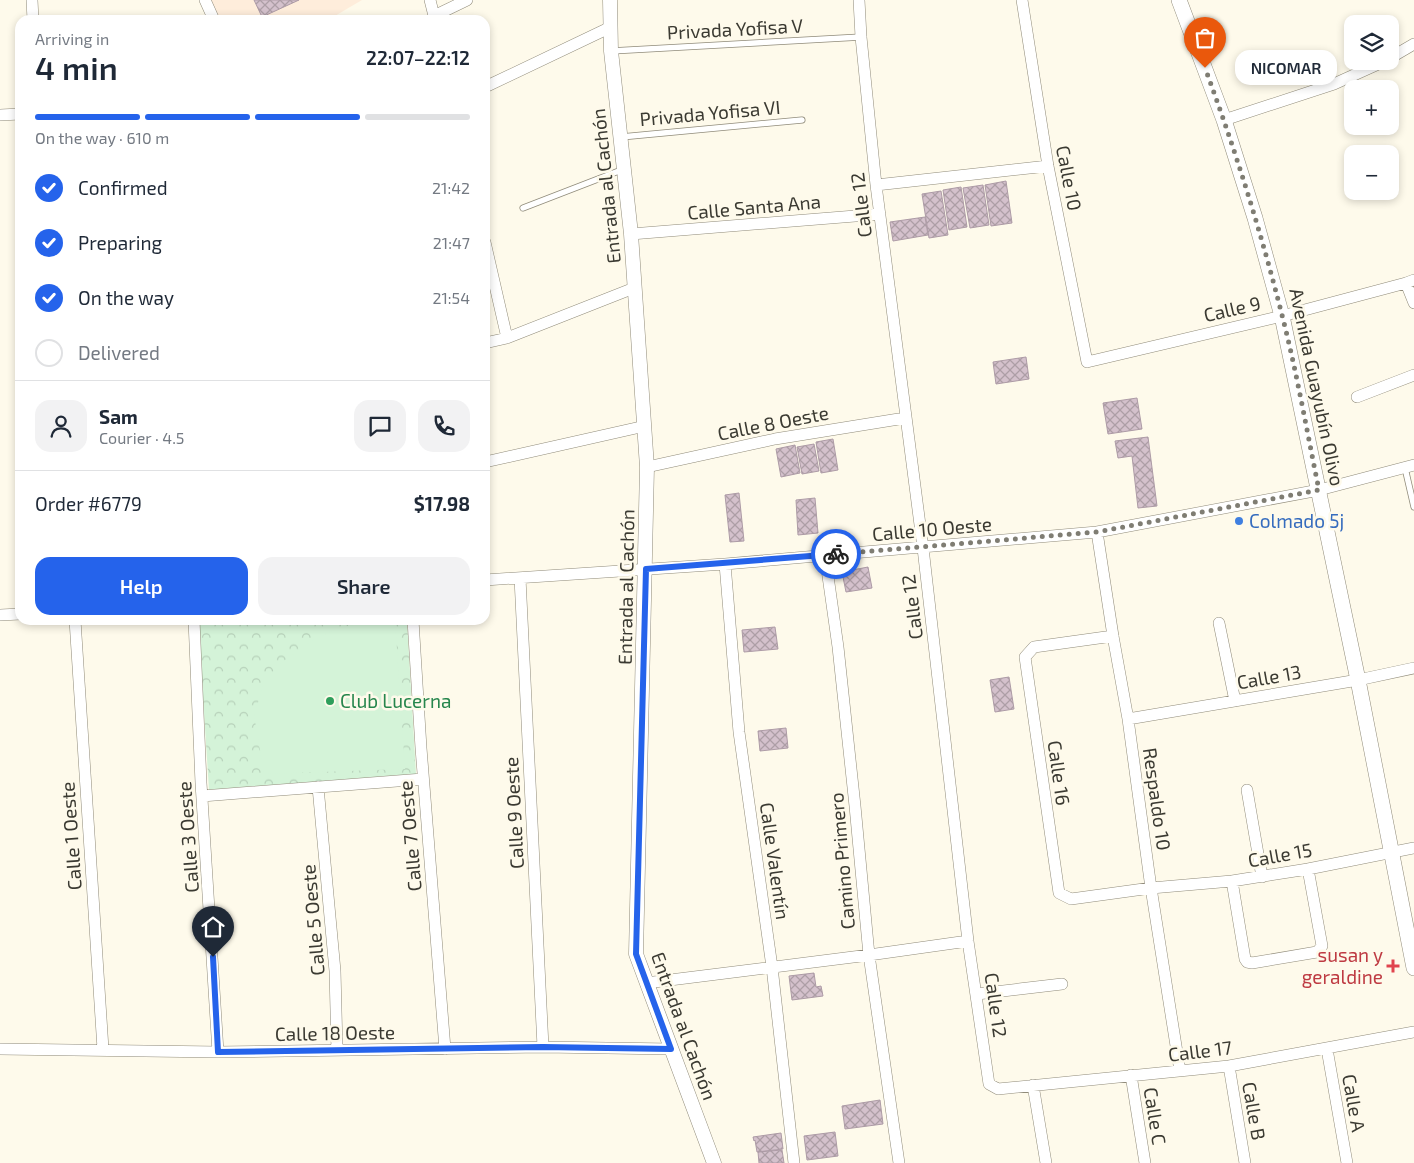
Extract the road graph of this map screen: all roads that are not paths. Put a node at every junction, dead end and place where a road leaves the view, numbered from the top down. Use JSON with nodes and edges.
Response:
{"nodes":[{"id":1,"x":32,"y":0,"type":"edge"},
{"id":2,"x":205,"y":0,"type":"edge"},
{"id":3,"x":430,"y":0,"type":"edge"},
{"id":4,"x":466,"y":0,"type":"edge"},
{"id":5,"x":610,"y":0,"type":"edge"},
{"id":6,"x":860,"y":0,"type":"edge"},
{"id":7,"x":1022,"y":0,"type":"edge"},
{"id":8,"x":1179,"y":0,"type":"edge"},
{"id":9,"x":33,"y":15,"type":"edge"},
{"id":10,"x":212,"y":15,"type":"edge"},
{"id":11,"x":433,"y":15,"type":"edge"},
{"id":12,"x":439,"y":15,"type":"edge"},
{"id":13,"x":610,"y":28,"type":"junction"},
{"id":14,"x":861,"y":37,"type":"junction"},
{"id":15,"x":1414,"y":44,"type":"edge"},
{"id":16,"x":611,"y":51,"type":"junction"},
{"id":17,"x":1399,"y":53,"type":"edge"},
{"id":18,"x":1365,"y":70,"type":"edge"},
{"id":19,"x":490,"y":85,"type":"edge"},
{"id":20,"x":15,"y":114,"type":"edge"},
{"id":21,"x":0,"y":115,"type":"edge"},
{"id":22,"x":802,"y":120,"type":"dead end"},
{"id":23,"x":1224,"y":120,"type":"junction"},
{"id":24,"x":620,"y":136,"type":"junction"},
{"id":25,"x":1048,"y":166,"type":"junction"},
{"id":26,"x":624,"y":169,"type":"junction"},
{"id":27,"x":876,"y":185,"type":"junction"},
{"id":28,"x":523,"y":208,"type":"dead end"},
{"id":29,"x":880,"y":214,"type":"junction"},
{"id":30,"x":631,"y":234,"type":"junction"},
{"id":31,"x":490,"y":264,"type":"edge"},
{"id":32,"x":1410,"y":282,"type":"edge"},
{"id":33,"x":634,"y":288,"type":"junction"},
{"id":34,"x":1414,"y":303,"type":"edge"},
{"id":35,"x":1282,"y":316,"type":"junction"},
{"id":36,"x":507,"y":338,"type":"junction"},
{"id":37,"x":490,"y":342,"type":"edge"},
{"id":38,"x":1087,"y":362,"type":"joint"},
{"id":39,"x":1414,"y":375,"type":"edge"},
{"id":40,"x":1357,"y":397,"type":"dead end"},
{"id":41,"x":905,"y":418,"type":"junction"},
{"id":42,"x":645,"y":426,"type":"junction"},
{"id":43,"x":490,"y":461,"type":"edge"},
{"id":44,"x":647,"y":467,"type":"junction"},
{"id":45,"x":1410,"y":467,"type":"edge"},
{"id":46,"x":1319,"y":490,"type":"junction"},
{"id":47,"x":1414,"y":507,"type":"edge"},
{"id":48,"x":1097,"y":532,"type":"junction"},
{"id":49,"x":922,"y":548,"type":"junction"},
{"id":50,"x":825,"y":555,"type":"junction"},
{"id":51,"x":725,"y":564,"type":"junction"},
{"id":52,"x":646,"y":569,"type":"junction"},
{"id":53,"x":520,"y":578,"type":"junction"},
{"id":54,"x":490,"y":580,"type":"edge"},
{"id":55,"x":15,"y":614,"type":"edge"},
{"id":56,"x":0,"y":615,"type":"edge"},
{"id":57,"x":1219,"y":623,"type":"dead end"},
{"id":58,"x":75,"y":625,"type":"edge"},
{"id":59,"x":194,"y":625,"type":"edge"},
{"id":60,"x":413,"y":625,"type":"edge"},
{"id":61,"x":1113,"y":636,"type":"junction"},
{"id":62,"x":1414,"y":668,"type":"edge"},
{"id":63,"x":1358,"y":680,"type":"junction"},
{"id":64,"x":1235,"y":701,"type":"junction"},
{"id":65,"x":1128,"y":719,"type":"junction"},
{"id":66,"x":423,"y":779,"type":"junction"},
{"id":67,"x":318,"y":787,"type":"junction"},
{"id":68,"x":1246,"y":790,"type":"dead end"},
{"id":69,"x":202,"y":796,"type":"junction"},
{"id":70,"x":1414,"y":848,"type":"edge"},
{"id":71,"x":1392,"y":852,"type":"junction"},
{"id":72,"x":1308,"y":869,"type":"junction"},
{"id":73,"x":1262,"y":876,"type":"junction"},
{"id":74,"x":1232,"y":881,"type":"junction"},
{"id":75,"x":1151,"y":888,"type":"junction"},
{"id":76,"x":968,"y":941,"type":"junction"},
{"id":77,"x":868,"y":956,"type":"junction"},
{"id":78,"x":772,"y":967,"type":"junction"},
{"id":79,"x":1414,"y":968,"type":"edge"},
{"id":80,"x":646,"y":983,"type":"junction"},
{"id":81,"x":1062,"y":984,"type":"dead end"},
{"id":82,"x":977,"y":994,"type":"junction"},
{"id":83,"x":1414,"y":1032,"type":"edge"},
{"id":84,"x":543,"y":1047,"type":"junction"},
{"id":85,"x":0,"y":1048,"type":"edge"},
{"id":86,"x":445,"y":1049,"type":"junction"},
{"id":87,"x":671,"y":1049,"type":"junction"},
{"id":88,"x":1327,"y":1049,"type":"junction"},
{"id":89,"x":103,"y":1050,"type":"junction"},
{"id":90,"x":337,"y":1050,"type":"junction"},
{"id":91,"x":218,"y":1052,"type":"junction"},
{"id":92,"x":1229,"y":1066,"type":"junction"},
{"id":93,"x":1180,"y":1071,"type":"junction"},
{"id":94,"x":1131,"y":1075,"type":"junction"},
{"id":95,"x":989,"y":1084,"type":"joint"},
{"id":96,"x":1034,"y":1085,"type":"junction"},
{"id":97,"x":714,"y":1163,"type":"edge"},
{"id":98,"x":794,"y":1163,"type":"edge"},
{"id":99,"x":899,"y":1163,"type":"edge"},
{"id":100,"x":1046,"y":1163,"type":"edge"},
{"id":101,"x":1145,"y":1163,"type":"edge"},
{"id":102,"x":1245,"y":1163,"type":"edge"},
{"id":103,"x":1347,"y":1163,"type":"edge"}],
"edges":[{"from":1,"to":9,"type":"street"},
{"from":2,"to":10,"type":"street"},
{"from":3,"to":11,"type":"street"},
{"from":4,"to":12,"type":"street"},
{"from":5,"to":13,"type":"street","name":"Entrada al Cachón"},
{"from":6,"to":14,"type":"street","name":"Calle 12"},
{"from":7,"to":25,"type":"street","name":"Calle 10"},
{"from":8,"to":23,"type":"main road","name":"Avenida Guayubín Olivo"},
{"from":13,"to":16,"type":"street","name":"Entrada al Cachón"},
{"from":13,"to":19,"type":"street"},
{"from":14,"to":16,"type":"lane","name":"Privada Yofisa V"},
{"from":14,"to":27,"type":"street","name":"Calle 12"},
{"from":15,"to":17,"type":"street"},
{"from":16,"to":24,"type":"street","name":"Entrada al Cachón"},
{"from":18,"to":23,"type":"street"},
{"from":20,"to":21,"type":"street"},
{"from":22,"to":24,"type":"lane","name":"Privada Yofisa VI"},
{"from":23,"to":35,"type":"main road","name":"Avenida Guayubín Olivo"},
{"from":24,"to":26,"type":"street","name":"Entrada al Cachón"},
{"from":25,"to":27,"type":"street"},
{"from":25,"to":38,"type":"street","name":"Calle 10"},
{"from":26,"to":28,"type":"lane"},
{"from":26,"to":30,"type":"street","name":"Entrada al Cachón"},
{"from":27,"to":29,"type":"street","name":"Calle 12"},
{"from":29,"to":30,"type":"street","name":"Calle Santa Ana"},
{"from":29,"to":41,"type":"street","name":"Calle 12"},
{"from":30,"to":33,"type":"street","name":"Entrada al Cachón"},
{"from":31,"to":36,"type":"street"},
{"from":32,"to":34,"type":"street"},
{"from":32,"to":35,"type":"street","name":"Calle 9"},
{"from":33,"to":36,"type":"street"},
{"from":33,"to":42,"type":"street","name":"Entrada al Cachón"},
{"from":35,"to":38,"type":"street","name":"Calle 9"},
{"from":35,"to":46,"type":"main road","name":"Avenida Guayubín Olivo"},
{"from":36,"to":37,"type":"street"},
{"from":39,"to":40,"type":"street"},
{"from":41,"to":44,"type":"street","name":"Calle 8 Oeste"},
{"from":41,"to":49,"type":"street","name":"Calle 12"},
{"from":42,"to":43,"type":"street"},
{"from":42,"to":44,"type":"street","name":"Entrada al Cachón"},
{"from":44,"to":52,"type":"street","name":"Entrada al Cachón"},
{"from":45,"to":46,"type":"street","name":"Calle 10 Oeste"},
{"from":45,"to":47,"type":"lane"},
{"from":46,"to":48,"type":"street","name":"Calle 10 Oeste"},
{"from":46,"to":63,"type":"main road","name":"Avenida Guayubín Olivo"},
{"from":48,"to":49,"type":"street","name":"Calle 10 Oeste"},
{"from":48,"to":61,"type":"street","name":"Respaldo 10"},
{"from":49,"to":50,"type":"street","name":"Calle 10 Oeste"},
{"from":49,"to":76,"type":"street","name":"Calle 12"},
{"from":50,"to":51,"type":"street","name":"Calle 10 Oeste"},
{"from":50,"to":77,"type":"street","name":"Camino Primero"},
{"from":51,"to":52,"type":"street","name":"Calle 10 Oeste"},
{"from":51,"to":78,"type":"street","name":"Calle Valentín"},
{"from":52,"to":53,"type":"street","name":"Calle 10 Oeste"},
{"from":52,"to":80,"type":"street","name":"Entrada al Cachón"},
{"from":53,"to":54,"type":"street","name":"Calle 10 Oeste"},
{"from":53,"to":84,"type":"street","name":"Calle 9 Oeste"},
{"from":55,"to":56,"type":"street"},
{"from":57,"to":64,"type":"street"},
{"from":58,"to":89,"type":"street","name":"Calle 1 Oeste"},
{"from":59,"to":69,"type":"street","name":"Calle 3 Oeste"},
{"from":60,"to":66,"type":"street","name":"Calle 7 Oeste"},
{"from":61,"to":65,"type":"street","name":"Respaldo 10"},
{"from":61,"to":75,"type":"street","name":"Calle 16"},
{"from":62,"to":63,"type":"street","name":"Calle 13"},
{"from":63,"to":64,"type":"street","name":"Calle 13"},
{"from":63,"to":71,"type":"main road","name":"Avenida Guayubín Olivo"},
{"from":64,"to":65,"type":"street","name":"Calle 13"},
{"from":65,"to":75,"type":"street","name":"Respaldo 10"},
{"from":66,"to":67,"type":"street"},
{"from":66,"to":86,"type":"street","name":"Calle 7 Oeste"},
{"from":67,"to":69,"type":"street"},
{"from":67,"to":90,"type":"street","name":"Calle 5 Oeste"},
{"from":68,"to":73,"type":"street"},
{"from":69,"to":91,"type":"street","name":"Calle 3 Oeste"},
{"from":70,"to":71,"type":"street","name":"Calle 15"},
{"from":71,"to":72,"type":"street","name":"Calle 15"},
{"from":71,"to":79,"type":"main road","name":"Avenida Guayubín Olivo"},
{"from":72,"to":73,"type":"street","name":"Calle 15"},
{"from":72,"to":74,"type":"street"},
{"from":73,"to":74,"type":"street","name":"Calle 15"},
{"from":74,"to":75,"type":"street","name":"Calle 15"},
{"from":75,"to":93,"type":"street","name":"Respaldo 10"},
{"from":76,"to":77,"type":"street"},
{"from":76,"to":82,"type":"street","name":"Calle 12"},
{"from":77,"to":78,"type":"street"},
{"from":77,"to":99,"type":"street","name":"Camino Primero"},
{"from":78,"to":80,"type":"street"},
{"from":78,"to":98,"type":"street","name":"Calle Valentín"},
{"from":80,"to":87,"type":"street","name":"Entrada al Cachón"},
{"from":81,"to":82,"type":"street"},
{"from":82,"to":95,"type":"street","name":"Calle 12"},
{"from":83,"to":88,"type":"street","name":"Calle 17"},
{"from":84,"to":86,"type":"street","name":"Calle 18 Oeste"},
{"from":84,"to":87,"type":"street","name":"Calle 18 Oeste"},
{"from":85,"to":89,"type":"street","name":"Calle 18 Oeste"},
{"from":86,"to":90,"type":"street","name":"Calle 18 Oeste"},
{"from":87,"to":97,"type":"street","name":"Entrada al Cachón"},
{"from":88,"to":92,"type":"street","name":"Calle 17"},
{"from":88,"to":103,"type":"street","name":"Calle A"},
{"from":89,"to":91,"type":"street","name":"Calle 18 Oeste"},
{"from":90,"to":91,"type":"street","name":"Calle 18 Oeste"},
{"from":92,"to":93,"type":"street","name":"Calle 17"},
{"from":92,"to":102,"type":"street","name":"Calle B"},
{"from":93,"to":94,"type":"street","name":"Calle 17"},
{"from":94,"to":96,"type":"street","name":"Calle 17"},
{"from":94,"to":101,"type":"street","name":"Calle C"},
{"from":95,"to":96,"type":"street","name":"Calle 17"},
{"from":96,"to":100,"type":"street"}]}
